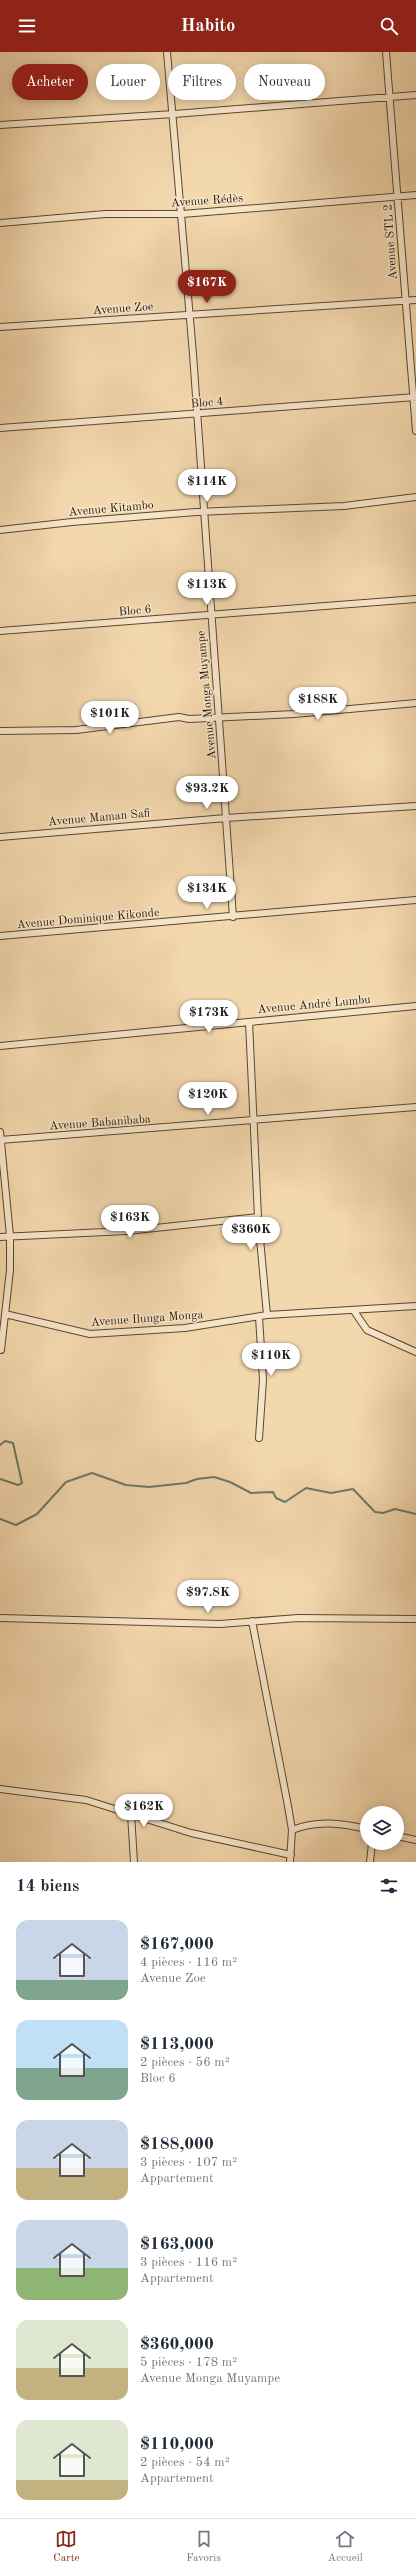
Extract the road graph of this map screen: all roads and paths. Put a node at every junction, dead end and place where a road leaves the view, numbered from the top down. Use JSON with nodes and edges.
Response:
{"nodes":[{"id":1,"x":167,"y":52,"type":"edge"},
{"id":2,"x":386,"y":52,"type":"edge"},
{"id":3,"x":416,"y":95,"type":"edge"},
{"id":4,"x":390,"y":97,"type":"junction"},
{"id":5,"x":174,"y":114,"type":"junction"},
{"id":6,"x":0,"y":125,"type":"edge"},
{"id":7,"x":416,"y":195,"type":"edge"},
{"id":8,"x":397,"y":197,"type":"junction"},
{"id":9,"x":182,"y":214,"type":"junction"},
{"id":10,"x":0,"y":223,"type":"edge"},
{"id":11,"x":406,"y":300,"type":"junction"},
{"id":12,"x":416,"y":300,"type":"edge"},
{"id":13,"x":189,"y":314,"type":"junction"},
{"id":14,"x":0,"y":327,"type":"edge"},
{"id":15,"x":415,"y":397,"type":"edge"},
{"id":16,"x":196,"y":414,"type":"junction"},
{"id":17,"x":0,"y":428,"type":"edge"},
{"id":18,"x":416,"y":431,"type":"edge"},
{"id":19,"x":416,"y":497,"type":"edge"},
{"id":20,"x":202,"y":512,"type":"junction"},
{"id":21,"x":0,"y":530,"type":"edge"},
{"id":22,"x":416,"y":599,"type":"edge"},
{"id":23,"x":210,"y":615,"type":"junction"},
{"id":24,"x":0,"y":631,"type":"edge"},
{"id":25,"x":416,"y":703,"type":"edge"},
{"id":26,"x":219,"y":716,"type":"junction"},
{"id":27,"x":0,"y":731,"type":"edge"},
{"id":28,"x":416,"y":806,"type":"edge"},
{"id":29,"x":226,"y":818,"type":"junction"},
{"id":30,"x":0,"y":837,"type":"edge"},
{"id":31,"x":416,"y":900,"type":"edge"},
{"id":32,"x":233,"y":917,"type":"junction"},
{"id":33,"x":0,"y":936,"type":"edge"},
{"id":34,"x":416,"y":1006,"type":"edge"},
{"id":35,"x":248,"y":1022,"type":"junction"},
{"id":36,"x":0,"y":1046,"type":"edge"},
{"id":37,"x":416,"y":1107,"type":"edge"},
{"id":38,"x":252,"y":1121,"type":"junction"},
{"id":39,"x":0,"y":1132,"type":"edge"},
{"id":40,"x":0,"y":1140,"type":"edge"},
{"id":41,"x":258,"y":1217,"type":"junction"},
{"id":42,"x":10,"y":1236,"type":"junction"},
{"id":43,"x":0,"y":1237,"type":"edge"},
{"id":44,"x":416,"y":1306,"type":"edge"},
{"id":45,"x":354,"y":1311,"type":"junction"},
{"id":46,"x":6,"y":1314,"type":"junction"},
{"id":47,"x":267,"y":1315,"type":"junction"},
{"id":48,"x":259,"y":1317,"type":"junction"},
{"id":49,"x":1,"y":1350,"type":"dead end"},
{"id":50,"x":416,"y":1352,"type":"edge"},
{"id":51,"x":259,"y":1438,"type":"dead end"},
{"id":52,"x":0,"y":1618,"type":"edge"},
{"id":53,"x":416,"y":1619,"type":"edge"},
{"id":54,"x":252,"y":1621,"type":"junction"},
{"id":55,"x":0,"y":1789,"type":"edge"},
{"id":56,"x":131,"y":1814,"type":"junction"},
{"id":57,"x":360,"y":1827,"type":"edge"},
{"id":58,"x":292,"y":1830,"type":"junction"},
{"id":59,"x":404,"y":1837,"type":"edge"},
{"id":60,"x":416,"y":1840,"type":"edge"},
{"id":61,"x":371,"y":1850,"type":"edge"},
{"id":62,"x":291,"y":1859,"type":"edge"},
{"id":63,"x":134,"y":1862,"type":"edge"},
{"id":64,"x":370,"y":1862,"type":"edge"}],
"edges":[{"from":1,"to":5,"type":"street","name":"Avenue Monga Muyampe"},
{"from":2,"to":4,"type":"street","name":"Avenue STL 2"},
{"from":3,"to":4,"type":"street"},
{"from":4,"to":5,"type":"street"},
{"from":4,"to":8,"type":"street","name":"Avenue STL 2"},
{"from":5,"to":6,"type":"street"},
{"from":5,"to":9,"type":"street","name":"Avenue Monga Muyampe"},
{"from":7,"to":8,"type":"street","name":"Avenue Rédès"},
{"from":8,"to":9,"type":"street","name":"Avenue Rédès"},
{"from":8,"to":11,"type":"street","name":"Avenue STL 2"},
{"from":9,"to":10,"type":"street","name":"Avenue Rédès"},
{"from":9,"to":13,"type":"street","name":"Avenue Monga Muyampe"},
{"from":11,"to":12,"type":"street","name":"Avenue Zoe"},
{"from":11,"to":13,"type":"street","name":"Avenue Zoe"},
{"from":11,"to":15,"type":"street","name":"Avenue STL 2"},
{"from":13,"to":14,"type":"street","name":"Avenue Zoe"},
{"from":13,"to":16,"type":"street","name":"Avenue Monga Muyampe"},
{"from":15,"to":16,"type":"street","name":"Bloc 4"},
{"from":15,"to":18,"type":"street","name":"Avenue STL 2"},
{"from":16,"to":17,"type":"street","name":"Bloc 4"},
{"from":16,"to":20,"type":"street","name":"Avenue Monga Muyampe"},
{"from":19,"to":20,"type":"street","name":"Avenue Kitambo"},
{"from":20,"to":21,"type":"street","name":"Avenue Kitambo"},
{"from":20,"to":23,"type":"street","name":"Avenue Monga Muyampe"},
{"from":22,"to":23,"type":"street","name":"Bloc 6"},
{"from":23,"to":24,"type":"street","name":"Bloc 6"},
{"from":23,"to":26,"type":"street","name":"Avenue Monga Muyampe"},
{"from":25,"to":26,"type":"street"},
{"from":26,"to":27,"type":"street"},
{"from":26,"to":29,"type":"street","name":"Avenue Monga Muyampe"},
{"from":28,"to":29,"type":"street","name":"Avenue Maman Safi"},
{"from":29,"to":30,"type":"street","name":"Avenue Maman Safi"},
{"from":29,"to":32,"type":"street","name":"Avenue Monga Muyampe"},
{"from":31,"to":32,"type":"street","name":"Avenue Dominique Kikonde"},
{"from":32,"to":33,"type":"street","name":"Avenue Dominique Kikonde"},
{"from":34,"to":35,"type":"street","name":"Avenue André Lumbu"},
{"from":35,"to":36,"type":"street","name":"Avenue André Lumbu"},
{"from":35,"to":38,"type":"street"},
{"from":37,"to":38,"type":"street","name":"Avenue Babanibaba"},
{"from":38,"to":40,"type":"street","name":"Avenue Babanibaba"},
{"from":38,"to":41,"type":"street"},
{"from":39,"to":40,"type":"street"},
{"from":40,"to":42,"type":"street"},
{"from":41,"to":42,"type":"street"},
{"from":41,"to":47,"type":"street"},
{"from":42,"to":43,"type":"street"},
{"from":42,"to":46,"type":"street"},
{"from":44,"to":45,"type":"street"},
{"from":45,"to":47,"type":"street"},
{"from":45,"to":50,"type":"street"},
{"from":46,"to":48,"type":"street","name":"Avenue Ilunga Monga"},
{"from":46,"to":49,"type":"street"},
{"from":47,"to":48,"type":"street","name":"Avenue Ilunga Monga"},
{"from":48,"to":51,"type":"street"},
{"from":52,"to":54,"type":"street"},
{"from":53,"to":54,"type":"street"},
{"from":54,"to":58,"type":"street"},
{"from":55,"to":56,"type":"street"},
{"from":56,"to":62,"type":"street"},
{"from":56,"to":63,"type":"street"},
{"from":57,"to":58,"type":"street"},
{"from":58,"to":62,"type":"street"},
{"from":59,"to":60,"type":"street"},
{"from":61,"to":64,"type":"street"}]}
